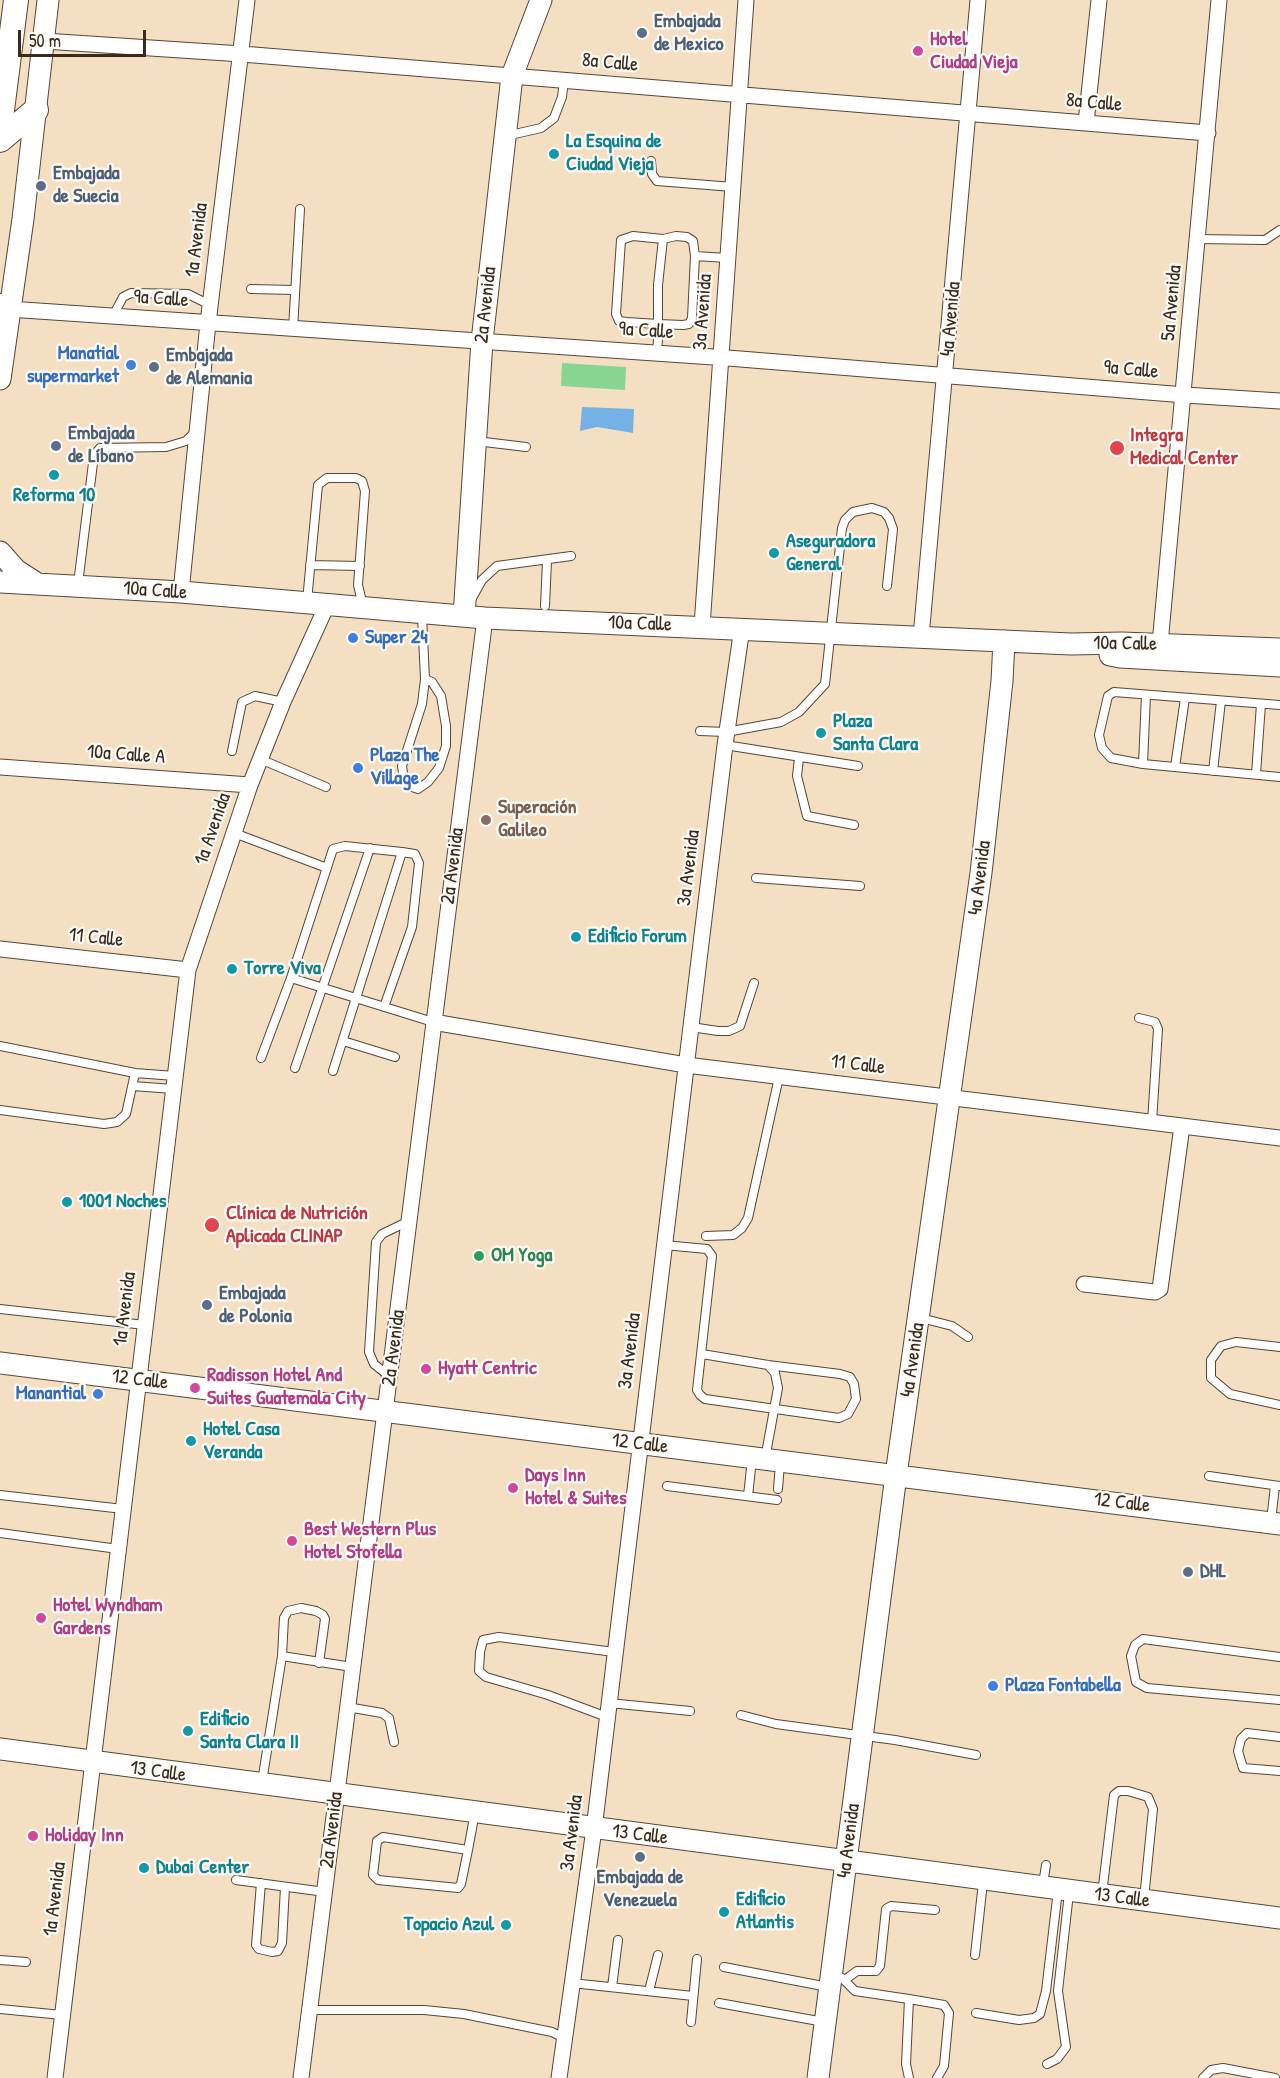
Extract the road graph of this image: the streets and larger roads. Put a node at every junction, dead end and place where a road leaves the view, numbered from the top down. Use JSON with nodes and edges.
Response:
{"nodes":[{"id":1,"x":16,"y":0,"type":"edge"},
{"id":2,"x":48,"y":0,"type":"edge"},
{"id":3,"x":247,"y":0,"type":"edge"},
{"id":4,"x":541,"y":0,"type":"edge"},
{"id":5,"x":746,"y":0,"type":"edge"},
{"id":6,"x":978,"y":0,"type":"edge"},
{"id":7,"x":1099,"y":0,"type":"edge"},
{"id":8,"x":1219,"y":0,"type":"edge"},
{"id":9,"x":44,"y":41,"type":"junction"},
{"id":10,"x":242,"y":54,"type":"junction"},
{"id":11,"x":512,"y":76,"type":"junction"},
{"id":12,"x":739,"y":94,"type":"junction"},
{"id":13,"x":36,"y":110,"type":"junction"},
{"id":14,"x":969,"y":113,"type":"junction"},
{"id":15,"x":1086,"y":123,"type":"junction"},
{"id":16,"x":0,"y":126,"type":"edge"},
{"id":17,"x":1208,"y":133,"type":"junction"},
{"id":18,"x":0,"y":140,"type":"edge"},
{"id":19,"x":5,"y":308,"type":"edge"},
{"id":20,"x":208,"y":323,"type":"junction"},
{"id":21,"x":482,"y":341,"type":"junction"},
{"id":22,"x":721,"y":357,"type":"junction"},
{"id":23,"x":946,"y":376,"type":"junction"},
{"id":24,"x":0,"y":379,"type":"edge"},
{"id":25,"x":1185,"y":396,"type":"junction"},
{"id":26,"x":1280,"y":400,"type":"edge"},
{"id":27,"x":0,"y":552,"type":"edge"},
{"id":28,"x":0,"y":582,"type":"edge"},
{"id":29,"x":36,"y":583,"type":"junction"},
{"id":30,"x":181,"y":592,"type":"junction"},
{"id":31,"x":317,"y":604,"type":"junction"},
{"id":32,"x":468,"y":607,"type":"junction"},
{"id":33,"x":485,"y":618,"type":"junction"},
{"id":34,"x":702,"y":626,"type":"junction"},
{"id":35,"x":741,"y":628,"type":"junction"},
{"id":36,"x":921,"y":637,"type":"junction"},
{"id":37,"x":1004,"y":641,"type":"junction"},
{"id":38,"x":1071,"y":644,"type":"junction"},
{"id":39,"x":1160,"y":644,"type":"junction"},
{"id":40,"x":1280,"y":649,"type":"edge"},
{"id":41,"x":1280,"y":666,"type":"edge"},
{"id":42,"x":0,"y":767,"type":"edge"},
{"id":43,"x":250,"y":785,"type":"junction"},
{"id":44,"x":0,"y":949,"type":"edge"},
{"id":45,"x":188,"y":970,"type":"junction"},
{"id":46,"x":433,"y":1022,"type":"junction"},
{"id":47,"x":686,"y":1065,"type":"junction"},
{"id":48,"x":951,"y":1098,"type":"junction"},
{"id":49,"x":1182,"y":1126,"type":"junction"},
{"id":50,"x":1280,"y":1137,"type":"edge"},
{"id":51,"x":1084,"y":1284,"type":"dead end"},
{"id":52,"x":0,"y":1363,"type":"edge"},
{"id":53,"x":138,"y":1379,"type":"junction"},
{"id":54,"x":386,"y":1412,"type":"junction"},
{"id":55,"x":641,"y":1443,"type":"junction"},
{"id":56,"x":897,"y":1475,"type":"junction"},
{"id":57,"x":1275,"y":1523,"type":"edge"},
{"id":58,"x":0,"y":1749,"type":"edge"},
{"id":59,"x":92,"y":1763,"type":"junction"},
{"id":60,"x":337,"y":1795,"type":"junction"},
{"id":61,"x":594,"y":1829,"type":"junction"},
{"id":62,"x":846,"y":1862,"type":"junction"},
{"id":63,"x":1280,"y":1918,"type":"edge"},
{"id":64,"x":55,"y":2078,"type":"edge"},
{"id":65,"x":301,"y":2078,"type":"edge"},
{"id":66,"x":559,"y":2078,"type":"edge"},
{"id":67,"x":818,"y":2078,"type":"edge"}],
"edges":[{"from":1,"to":16,"type":"main road"},
{"from":2,"to":9,"type":"street"},
{"from":3,"to":10,"type":"street","name":"1a Avenida"},
{"from":4,"to":11,"type":"street","name":"2a Avenida"},
{"from":5,"to":12,"type":"street","name":"3a Avenida"},
{"from":6,"to":14,"type":"street","name":"4a Avenida"},
{"from":7,"to":15,"type":"street"},
{"from":8,"to":17,"type":"street","name":"5a Avenida"},
{"from":9,"to":10,"type":"street","name":"8a Calle"},
{"from":9,"to":13,"type":"street"},
{"from":10,"to":11,"type":"street","name":"8a Calle"},
{"from":10,"to":20,"type":"street","name":"1a Avenida"},
{"from":11,"to":12,"type":"street","name":"8a Calle"},
{"from":11,"to":21,"type":"street","name":"2a Avenida"},
{"from":12,"to":14,"type":"street","name":"8a Calle"},
{"from":12,"to":22,"type":"street","name":"3a Avenida"},
{"from":13,"to":18,"type":"main road"},
{"from":13,"to":19,"type":"street"},
{"from":14,"to":15,"type":"street","name":"8a Calle"},
{"from":14,"to":23,"type":"street","name":"4a Avenida"},
{"from":15,"to":17,"type":"street","name":"8a Calle"},
{"from":17,"to":25,"type":"street","name":"5a Avenida"},
{"from":19,"to":20,"type":"street","name":"9a Calle"},
{"from":19,"to":24,"type":"street"},
{"from":20,"to":21,"type":"street","name":"9a Calle"},
{"from":20,"to":30,"type":"street","name":"1a Avenida"},
{"from":21,"to":22,"type":"street","name":"9a Calle"},
{"from":21,"to":32,"type":"street","name":"2a Avenida"},
{"from":22,"to":23,"type":"street","name":"9a Calle"},
{"from":22,"to":34,"type":"street","name":"3a Avenida"},
{"from":23,"to":25,"type":"street","name":"9a Calle"},
{"from":23,"to":36,"type":"street","name":"4a Avenida"},
{"from":25,"to":26,"type":"street","name":"9a Calle"},
{"from":25,"to":39,"type":"street","name":"5a Avenida"},
{"from":27,"to":29,"type":"street"},
{"from":28,"to":29,"type":"street","name":"10a Calle"},
{"from":29,"to":30,"type":"street","name":"10a Calle"},
{"from":30,"to":31,"type":"street","name":"10a Calle"},
{"from":31,"to":32,"type":"street","name":"10a Calle"},
{"from":31,"to":43,"type":"street","name":"1a Avenida"},
{"from":32,"to":33,"type":"street","name":"10a Calle"},
{"from":33,"to":34,"type":"street","name":"10a Calle"},
{"from":33,"to":46,"type":"street","name":"2a Avenida"},
{"from":34,"to":35,"type":"street","name":"10a Calle"},
{"from":35,"to":36,"type":"street","name":"10a Calle"},
{"from":35,"to":47,"type":"street","name":"3a Avenida"},
{"from":36,"to":37,"type":"street","name":"10a Calle"},
{"from":37,"to":38,"type":"street","name":"10a Calle"},
{"from":37,"to":48,"type":"street","name":"4a Avenida"},
{"from":38,"to":39,"type":"street","name":"10a Calle"},
{"from":38,"to":41,"type":"street"},
{"from":39,"to":40,"type":"street","name":"10a Calle"},
{"from":42,"to":43,"type":"street","name":"10a Calle A"},
{"from":43,"to":45,"type":"street","name":"1a Avenida"},
{"from":44,"to":45,"type":"street","name":"11 Calle"},
{"from":45,"to":53,"type":"street","name":"1a Avenida"},
{"from":46,"to":47,"type":"street","name":"11 Calle"},
{"from":46,"to":54,"type":"street","name":"2a Avenida"},
{"from":47,"to":48,"type":"street","name":"11 Calle"},
{"from":47,"to":55,"type":"street","name":"3a Avenida"},
{"from":48,"to":49,"type":"street","name":"11 Calle"},
{"from":48,"to":56,"type":"street","name":"4a Avenida"},
{"from":49,"to":50,"type":"street","name":"11 Calle"},
{"from":49,"to":51,"type":"street"},
{"from":52,"to":53,"type":"street","name":"12 Calle"},
{"from":53,"to":54,"type":"street","name":"12 Calle"},
{"from":53,"to":59,"type":"street","name":"1a Avenida"},
{"from":54,"to":55,"type":"street","name":"12 Calle"},
{"from":54,"to":60,"type":"street","name":"2a Avenida"},
{"from":55,"to":56,"type":"street","name":"12 Calle"},
{"from":55,"to":61,"type":"street","name":"3a Avenida"},
{"from":56,"to":57,"type":"street","name":"12 Calle"},
{"from":56,"to":62,"type":"street","name":"4a Avenida"},
{"from":58,"to":59,"type":"street","name":"13 Calle"},
{"from":59,"to":60,"type":"street","name":"13 Calle"},
{"from":59,"to":64,"type":"street","name":"1a Avenida"},
{"from":60,"to":61,"type":"street","name":"13 Calle"},
{"from":60,"to":65,"type":"street","name":"2a Avenida"},
{"from":61,"to":62,"type":"street","name":"13 Calle"},
{"from":61,"to":66,"type":"street","name":"3a Avenida"},
{"from":62,"to":63,"type":"street","name":"13 Calle"},
{"from":62,"to":67,"type":"street","name":"4a Avenida"}]}
